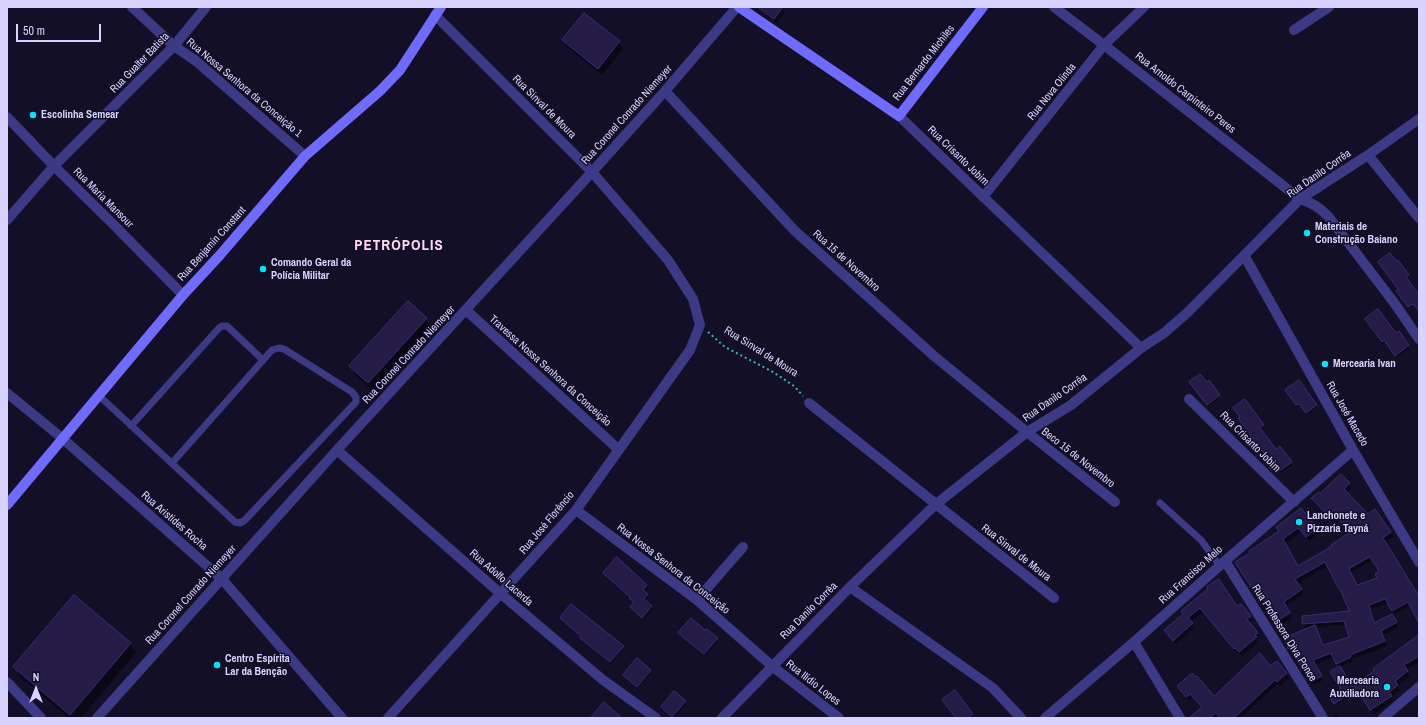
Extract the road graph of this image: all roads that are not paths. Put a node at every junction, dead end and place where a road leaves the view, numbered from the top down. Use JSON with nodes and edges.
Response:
{"nodes":[{"id":1,"x":132,"y":7,"type":"edge"},
{"id":2,"x":206,"y":7,"type":"edge"},
{"id":3,"x":738,"y":7,"type":"edge"},
{"id":4,"x":983,"y":7,"type":"edge"},
{"id":5,"x":1054,"y":7,"type":"edge"},
{"id":6,"x":1144,"y":7,"type":"edge"},
{"id":7,"x":1329,"y":7,"type":"edge"},
{"id":8,"x":438,"y":11,"type":"edge"},
{"id":9,"x":1294,"y":30,"type":"dead end"},
{"id":10,"x":1104,"y":45,"type":"junction"},
{"id":11,"x":174,"y":46,"type":"junction"},
{"id":12,"x":665,"y":91,"type":"junction"},
{"id":13,"x":899,"y":116,"type":"junction"},
{"id":14,"x":7,"y":117,"type":"edge"},
{"id":15,"x":1419,"y":119,"type":"edge"},
{"id":16,"x":1368,"y":155,"type":"junction"},
{"id":17,"x":305,"y":156,"type":"junction"},
{"id":18,"x":54,"y":166,"type":"junction"},
{"id":19,"x":592,"y":172,"type":"junction"},
{"id":20,"x":983,"y":196,"type":"junction"},
{"id":21,"x":1300,"y":199,"type":"junction"},
{"id":22,"x":1419,"y":218,"type":"edge"},
{"id":23,"x":7,"y":220,"type":"edge"},
{"id":24,"x":1244,"y":255,"type":"junction"},
{"id":25,"x":183,"y":295,"type":"junction"},
{"id":26,"x":466,"y":310,"type":"junction"},
{"id":27,"x":700,"y":325,"type":"joint"},
{"id":28,"x":1419,"y":339,"type":"edge"},
{"id":29,"x":1141,"y":348,"type":"junction"},
{"id":30,"x":263,"y":360,"type":"junction"},
{"id":31,"x":7,"y":393,"type":"edge"},
{"id":32,"x":98,"y":395,"type":"junction"},
{"id":33,"x":1189,"y":399,"type":"dead end"},
{"id":34,"x":809,"y":403,"type":"road end"},
{"id":35,"x":131,"y":426,"type":"junction"},
{"id":36,"x":1027,"y":432,"type":"junction"},
{"id":37,"x":62,"y":438,"type":"junction"},
{"id":38,"x":618,"y":449,"type":"junction"},
{"id":39,"x":337,"y":450,"type":"junction"},
{"id":40,"x":1353,"y":450,"type":"junction"},
{"id":41,"x":172,"y":463,"type":"junction"},
{"id":42,"x":1115,"y":502,"type":"dead end"},
{"id":43,"x":1294,"y":502,"type":"junction"},
{"id":44,"x":1160,"y":503,"type":"dead end"},
{"id":45,"x":7,"y":505,"type":"edge"},
{"id":46,"x":935,"y":505,"type":"junction"},
{"id":47,"x":576,"y":510,"type":"junction"},
{"id":48,"x":743,"y":547,"type":"dead end"},
{"id":49,"x":1419,"y":562,"type":"edge"},
{"id":50,"x":1222,"y":564,"type":"junction"},
{"id":51,"x":222,"y":579,"type":"junction"},
{"id":52,"x":850,"y":587,"type":"junction"},
{"id":53,"x":501,"y":594,"type":"junction"},
{"id":54,"x":1054,"y":598,"type":"dead end"},
{"id":55,"x":697,"y":600,"type":"junction"},
{"id":56,"x":1134,"y":642,"type":"junction"},
{"id":57,"x":772,"y":666,"type":"junction"},
{"id":58,"x":7,"y":682,"type":"edge"},
{"id":59,"x":1419,"y":687,"type":"edge"},
{"id":60,"x":41,"y":718,"type":"edge"},
{"id":61,"x":97,"y":718,"type":"edge"},
{"id":62,"x":342,"y":718,"type":"edge"},
{"id":63,"x":388,"y":718,"type":"edge"},
{"id":64,"x":656,"y":718,"type":"edge"},
{"id":65,"x":722,"y":718,"type":"edge"},
{"id":66,"x":839,"y":718,"type":"edge"},
{"id":67,"x":1021,"y":718,"type":"edge"},
{"id":68,"x":1045,"y":718,"type":"edge"},
{"id":69,"x":1180,"y":718,"type":"edge"},
{"id":70,"x":1323,"y":718,"type":"edge"},
{"id":71,"x":1383,"y":718,"type":"edge"}],
"edges":[{"from":1,"to":11,"type":"street","name":"Rua Nossa Senhora da Conceição 1"},
{"from":2,"to":11,"type":"street","name":"Rua Gualter Batista"},
{"from":3,"to":12,"type":"street","name":"Rua Coronel Conrado Niemeyer"},
{"from":3,"to":13,"type":"street","name":"Rua Crisanto Jobim"},
{"from":4,"to":13,"type":"street","name":"Rua Bernardo Michiles"},
{"from":5,"to":10,"type":"street","name":"Rua Arnoldo Carpinteiro Peres"},
{"from":6,"to":10,"type":"street","name":"Rua Nova Olinda"},
{"from":7,"to":9,"type":"street"},
{"from":8,"to":17,"type":"street","name":"Rua Benjamín Constant"},
{"from":8,"to":19,"type":"street","name":"Rua Sinval de Moura"},
{"from":10,"to":20,"type":"street","name":"Rua Nova Olinda"},
{"from":10,"to":21,"type":"street","name":"Rua Arnoldo Carpinteiro Peres"},
{"from":11,"to":17,"type":"street","name":"Rua Nossa Senhora da Conceição 1"},
{"from":11,"to":18,"type":"street","name":"Rua Gualter Batista"},
{"from":12,"to":19,"type":"street","name":"Rua Coronel Conrado Niemeyer"},
{"from":12,"to":36,"type":"street","name":"Rua 15 de Novembro"},
{"from":13,"to":20,"type":"street","name":"Rua Crisanto Jobim"},
{"from":14,"to":18,"type":"street","name":"Rua Maria Mansour"},
{"from":15,"to":16,"type":"street","name":"Rua Danilo Corrêa"},
{"from":16,"to":21,"type":"street","name":"Rua Danilo Corrêa"},
{"from":16,"to":22,"type":"street"},
{"from":17,"to":25,"type":"street","name":"Rua Benjamín Constant"},
{"from":18,"to":23,"type":"street","name":"Rua Gualter Batista"},
{"from":18,"to":25,"type":"street","name":"Rua Maria Mansour"},
{"from":19,"to":26,"type":"street","name":"Rua Coronel Conrado Niemeyer"},
{"from":19,"to":27,"type":"street","name":"Rua Sinval de Moura"},
{"from":20,"to":29,"type":"street","name":"Rua Crisanto Jobim"},
{"from":21,"to":24,"type":"street","name":"Rua Danilo Corrêa"},
{"from":21,"to":28,"type":"street","name":"Rua Arnoldo Carpinteiro Peres"},
{"from":24,"to":29,"type":"street","name":"Rua Danilo Corrêa"},
{"from":24,"to":40,"type":"street","name":"Rua José Macedo"},
{"from":25,"to":32,"type":"street","name":"Rua Benjamín Constant"},
{"from":26,"to":38,"type":"street","name":"Travessa Nossa Senhora da Conceição"},
{"from":26,"to":39,"type":"street","name":"Rua Coronel Conrado Niemeyer"},
{"from":27,"to":38,"type":"street","name":"Rua José Florêncio"},
{"from":29,"to":36,"type":"street","name":"Rua Danilo Corrêa"},
{"from":30,"to":35,"type":"lane"},
{"from":30,"to":41,"type":"lane"},
{"from":30,"to":41,"type":"lane"},
{"from":31,"to":37,"type":"street","name":"Rua Aristides Rocha"},
{"from":32,"to":35,"type":"lane"},
{"from":32,"to":37,"type":"street","name":"Rua Benjamín Constant"},
{"from":33,"to":43,"type":"street","name":"Rua Crisanto Jobim"},
{"from":34,"to":46,"type":"street","name":"Rua Sinval de Moura"},
{"from":35,"to":41,"type":"lane"},
{"from":36,"to":42,"type":"street","name":"Beco 15 de Novembro"},
{"from":36,"to":46,"type":"street","name":"Rua Danilo Corrêa"},
{"from":37,"to":45,"type":"street","name":"Rua Benjamín Constant"},
{"from":37,"to":51,"type":"street","name":"Rua Aristides Rocha"},
{"from":38,"to":47,"type":"street","name":"Rua José Florêncio"},
{"from":39,"to":51,"type":"street","name":"Rua Coronel Conrado Niemeyer"},
{"from":39,"to":53,"type":"street","name":"Rua Adolfo Lacerda"},
{"from":40,"to":43,"type":"street","name":"Rua Francisco Melo"},
{"from":40,"to":49,"type":"street","name":"Rua José Macedo"},
{"from":43,"to":50,"type":"street","name":"Rua Francisco Melo"},
{"from":44,"to":50,"type":"lane"},
{"from":46,"to":52,"type":"street","name":"Rua Danilo Corrêa"},
{"from":46,"to":54,"type":"street","name":"Rua Sinval de Moura"},
{"from":47,"to":53,"type":"street","name":"Rua José Florêncio"},
{"from":47,"to":55,"type":"street","name":"Rua Nossa Senhora da Conceição"},
{"from":48,"to":55,"type":"street"},
{"from":50,"to":56,"type":"street","name":"Rua Francisco Melo"},
{"from":50,"to":70,"type":"street","name":"Rua Professora Diva Ponce"},
{"from":51,"to":61,"type":"street","name":"Rua Coronel Conrado Niemeyer"},
{"from":51,"to":62,"type":"street","name":"Rua Aristides Rocha"},
{"from":52,"to":57,"type":"street","name":"Rua Danilo Corrêa"},
{"from":52,"to":67,"type":"street"},
{"from":53,"to":63,"type":"street","name":"Rua José Florêncio"},
{"from":53,"to":64,"type":"street","name":"Rua Adolfo Lacerda"},
{"from":55,"to":57,"type":"street","name":"Rua Nossa Senhora da Conceição"},
{"from":56,"to":68,"type":"street","name":"Rua Francisco Melo"},
{"from":56,"to":69,"type":"street"},
{"from":57,"to":65,"type":"street","name":"Rua Danilo Corrêa"},
{"from":57,"to":66,"type":"street","name":"Rua Ilídio Lopes"},
{"from":58,"to":60,"type":"street"},
{"from":59,"to":71,"type":"street"}]}
